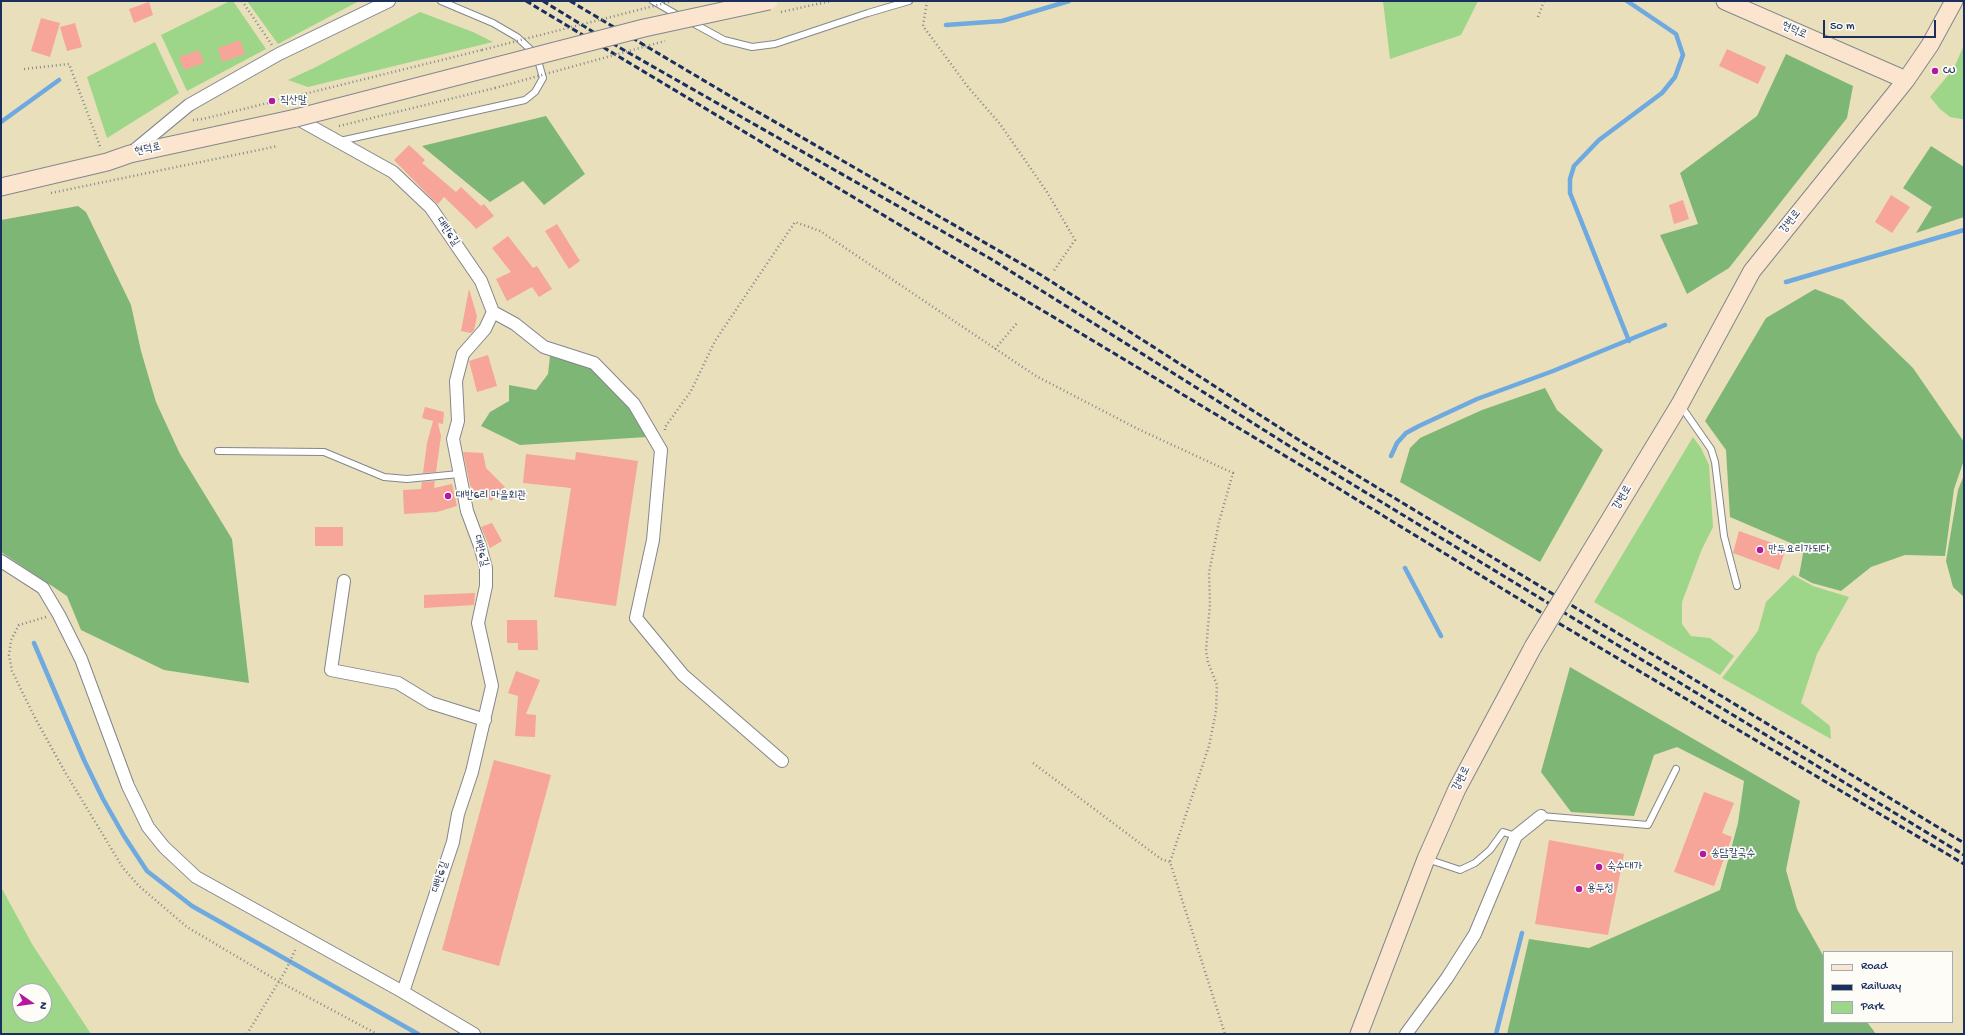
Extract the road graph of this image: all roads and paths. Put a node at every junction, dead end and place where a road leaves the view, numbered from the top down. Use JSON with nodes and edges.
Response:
{"nodes":[{"id":1,"x":242,"y":1,"type":"edge"},
{"id":2,"x":389,"y":1,"type":"edge"},
{"id":3,"x":441,"y":1,"type":"edge"},
{"id":4,"x":653,"y":1,"type":"edge"},
{"id":5,"x":673,"y":1,"type":"edge"},
{"id":6,"x":769,"y":1,"type":"edge"},
{"id":7,"x":908,"y":1,"type":"edge"},
{"id":8,"x":927,"y":1,"type":"edge"},
{"id":9,"x":1544,"y":1,"type":"edge"},
{"id":10,"x":1725,"y":1,"type":"edge"},
{"id":11,"x":1954,"y":1,"type":"edge"},
{"id":12,"x":1538,"y":17,"type":"dead end"},
{"id":13,"x":670,"y":40,"type":"dead end"},
{"id":14,"x":279,"y":54,"type":"junction"},
{"id":15,"x":24,"y":69,"type":"dead end"},
{"id":16,"x":1906,"y":80,"type":"junction"},
{"id":17,"x":296,"y":118,"type":"junction"},
{"id":18,"x":190,"y":120,"type":"dead end"},
{"id":19,"x":339,"y":126,"type":"dead end"},
{"id":20,"x":337,"y":141,"type":"junction"},
{"id":21,"x":278,"y":146,"type":"dead end"},
{"id":22,"x":130,"y":154,"type":"junction"},
{"id":23,"x":106,"y":162,"type":"junction"},
{"id":24,"x":1,"y":187,"type":"edge"},
{"id":25,"x":48,"y":194,"type":"dead end"},
{"id":26,"x":1053,"y":272,"type":"dead end"},
{"id":27,"x":493,"y":312,"type":"junction"},
{"id":28,"x":1018,"y":323,"type":"dead end"},
{"id":29,"x":995,"y":349,"type":"junction"},
{"id":30,"x":1680,"y":404,"type":"junction"},
{"id":31,"x":661,"y":450,"type":"junction"},
{"id":32,"x":218,"y":451,"type":"dead end"},
{"id":33,"x":459,"y":474,"type":"junction"},
{"id":34,"x":1,"y":561,"type":"edge"},
{"id":35,"x":344,"y":581,"type":"dead end"},
{"id":36,"x":1737,"y":586,"type":"dead end"},
{"id":37,"x":485,"y":720,"type":"junction"},
{"id":38,"x":782,"y":761,"type":"dead end"},
{"id":39,"x":1033,"y":763,"type":"dead end"},
{"id":40,"x":1676,"y":769,"type":"dead end"},
{"id":41,"x":1541,"y":816,"type":"joint"},
{"id":42,"x":1516,"y":836,"type":"junction"},
{"id":43,"x":1426,"y":859,"type":"junction"},
{"id":44,"x":1170,"y":862,"type":"junction"},
{"id":45,"x":294,"y":951,"type":"dead end"},
{"id":46,"x":403,"y":992,"type":"junction"},
{"id":47,"x":247,"y":1034,"type":"edge"},
{"id":48,"x":474,"y":1034,"type":"edge"},
{"id":49,"x":1225,"y":1034,"type":"edge"},
{"id":50,"x":1359,"y":1034,"type":"edge"},
{"id":51,"x":1406,"y":1034,"type":"edge"}],
"edges":[{"from":1,"to":14,"type":"path"},
{"from":2,"to":14,"type":"street"},
{"from":3,"to":20,"type":"lane"},
{"from":4,"to":7,"type":"lane"},
{"from":5,"to":18,"type":"path","bridge":true},
{"from":6,"to":17,"type":"street","name":"현덕로","bridge":true},
{"from":8,"to":26,"type":"path"},
{"from":9,"to":12,"type":"path"},
{"from":10,"to":16,"type":"street","name":"현덕로"},
{"from":11,"to":16,"type":"street","name":"강변로"},
{"from":13,"to":19,"type":"path","bridge":true},
{"from":14,"to":22,"type":"street"},
{"from":15,"to":23,"type":"path"},
{"from":16,"to":30,"type":"street","name":"강변로"},
{"from":17,"to":20,"type":"street","name":"대반6길"},
{"from":17,"to":22,"type":"street","name":"현덕로"},
{"from":20,"to":27,"type":"street","name":"대반6길"},
{"from":21,"to":25,"type":"path"},
{"from":22,"to":23,"type":"street","name":"현덕로"},
{"from":23,"to":24,"type":"street","name":"현덕로"},
{"from":27,"to":31,"type":"street"},
{"from":27,"to":33,"type":"street","name":"대반6길"},
{"from":28,"to":29,"type":"path"},
{"from":29,"to":31,"type":"path"},
{"from":29,"to":44,"type":"path"},
{"from":30,"to":36,"type":"lane"},
{"from":30,"to":43,"type":"street","name":"강변로","bridge":true},
{"from":31,"to":38,"type":"street"},
{"from":32,"to":33,"type":"lane"},
{"from":33,"to":37,"type":"street","name":"대반6길"},
{"from":34,"to":46,"type":"street"},
{"from":35,"to":37,"type":"street"},
{"from":37,"to":46,"type":"street","name":"대반6길"},
{"from":39,"to":44,"type":"path"},
{"from":40,"to":41,"type":"lane"},
{"from":41,"to":42,"type":"street"},
{"from":42,"to":43,"type":"lane"},
{"from":42,"to":51,"type":"street"},
{"from":43,"to":50,"type":"street","name":"강변로"},
{"from":44,"to":49,"type":"path"},
{"from":45,"to":47,"type":"path"},
{"from":46,"to":48,"type":"street"}]}
